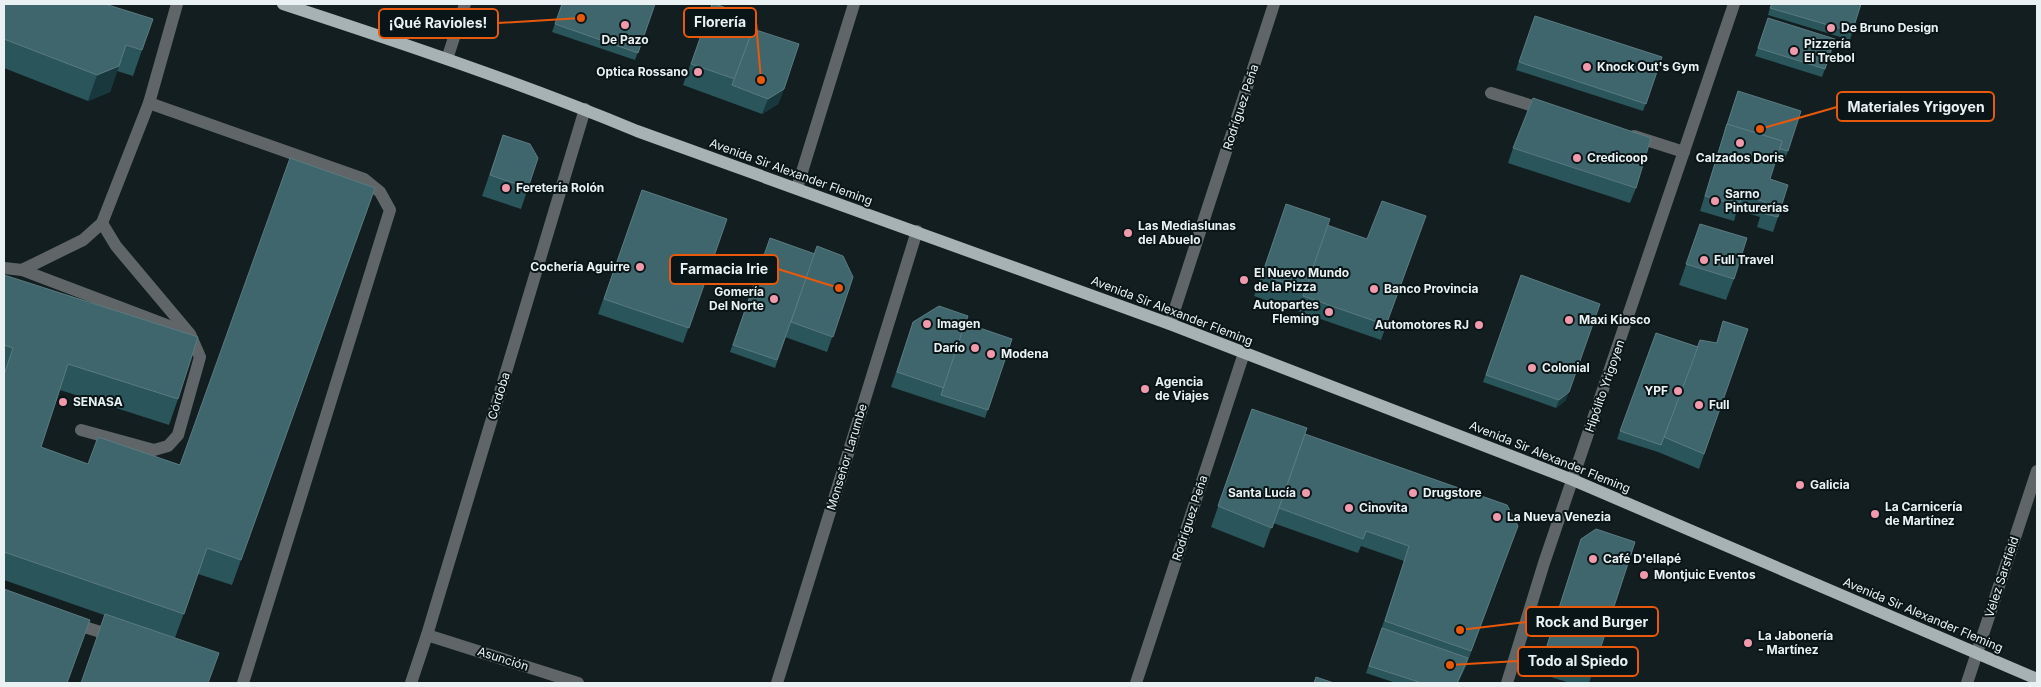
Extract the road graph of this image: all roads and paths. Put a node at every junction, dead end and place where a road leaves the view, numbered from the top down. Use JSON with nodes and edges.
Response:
{"nodes":[{"id":1,"x":177,"y":4,"type":"edge"},
{"id":2,"x":283,"y":4,"type":"edge"},
{"id":3,"x":465,"y":4,"type":"edge"},
{"id":4,"x":854,"y":4,"type":"edge"},
{"id":5,"x":1274,"y":4,"type":"edge"},
{"id":6,"x":1734,"y":4,"type":"edge"},
{"id":7,"x":447,"y":59,"type":"junction"},
{"id":8,"x":1490,"y":93,"type":"dead end"},
{"id":9,"x":149,"y":103,"type":"junction"},
{"id":10,"x":585,"y":109,"type":"junction"},
{"id":11,"x":1555,"y":113,"type":"edge"},
{"id":12,"x":1620,"y":132,"type":"edge"},
{"id":13,"x":1684,"y":152,"type":"junction"},
{"id":14,"x":797,"y":188,"type":"junction"},
{"id":15,"x":102,"y":223,"type":"junction"},
{"id":16,"x":917,"y":231,"type":"junction"},
{"id":17,"x":4,"y":268,"type":"edge"},
{"id":18,"x":22,"y":270,"type":"junction"},
{"id":19,"x":1170,"y":324,"type":"junction"},
{"id":20,"x":190,"y":334,"type":"junction"},
{"id":21,"x":1244,"y":353,"type":"junction"},
{"id":22,"x":81,"y":430,"type":"dead end"},
{"id":23,"x":2037,"y":470,"type":"edge"},
{"id":24,"x":1572,"y":480,"type":"junction"},
{"id":25,"x":59,"y":619,"type":"edge"},
{"id":26,"x":427,"y":635,"type":"junction"},
{"id":27,"x":123,"y":639,"type":"edge"},
{"id":28,"x":1977,"y":654,"type":"junction"},
{"id":29,"x":2037,"y":679,"type":"edge"},
{"id":30,"x":243,"y":683,"type":"edge"},
{"id":31,"x":411,"y":683,"type":"edge"},
{"id":32,"x":578,"y":683,"type":"edge"},
{"id":33,"x":777,"y":683,"type":"edge"},
{"id":34,"x":1136,"y":683,"type":"edge"},
{"id":35,"x":1507,"y":683,"type":"edge"},
{"id":36,"x":1967,"y":683,"type":"edge"}],
"edges":[{"from":1,"to":9,"type":"street"},
{"from":2,"to":7,"type":"main road","name":"Avenida Sir Alexander Fleming"},
{"from":3,"to":7,"type":"street"},
{"from":4,"to":14,"type":"street"},
{"from":5,"to":19,"type":"street","name":"Rodríguez Peña"},
{"from":6,"to":13,"type":"street","name":"Hipólito Yrigoyen"},
{"from":7,"to":10,"type":"main road","name":"Avenida Sir Alexander Fleming"},
{"from":8,"to":11,"type":"street"},
{"from":9,"to":15,"type":"street"},
{"from":9,"to":30,"type":"street"},
{"from":10,"to":14,"type":"main road","name":"Avenida Sir Alexander Fleming"},
{"from":10,"to":26,"type":"street","name":"Córdoba"},
{"from":12,"to":13,"type":"street"},
{"from":13,"to":24,"type":"street","name":"Hipólito Yrigoyen"},
{"from":14,"to":16,"type":"main road","name":"Avenida Sir Alexander Fleming"},
{"from":15,"to":18,"type":"street"},
{"from":15,"to":20,"type":"street"},
{"from":16,"to":19,"type":"main road","name":"Avenida Sir Alexander Fleming"},
{"from":16,"to":33,"type":"street","name":"Monseñor Larumbe"},
{"from":17,"to":18,"type":"street"},
{"from":18,"to":20,"type":"street"},
{"from":19,"to":21,"type":"main road","name":"Avenida Sir Alexander Fleming"},
{"from":20,"to":22,"type":"street"},
{"from":21,"to":24,"type":"main road","name":"Avenida Sir Alexander Fleming"},
{"from":21,"to":34,"type":"street","name":"Rodríguez Peña"},
{"from":23,"to":28,"type":"street","name":"Vélez Sarsfield"},
{"from":24,"to":28,"type":"main road","name":"Avenida Sir Alexander Fleming"},
{"from":24,"to":35,"type":"street","name":"Hipólito Yrigoyen"},
{"from":25,"to":27,"type":"street"},
{"from":26,"to":31,"type":"street","name":"Córdoba"},
{"from":26,"to":32,"type":"street","name":"Asunción"},
{"from":28,"to":29,"type":"main road","name":"Avenida Sir Alexander Fleming"},
{"from":28,"to":36,"type":"street","name":"Vélez Sarsfield"}]}
